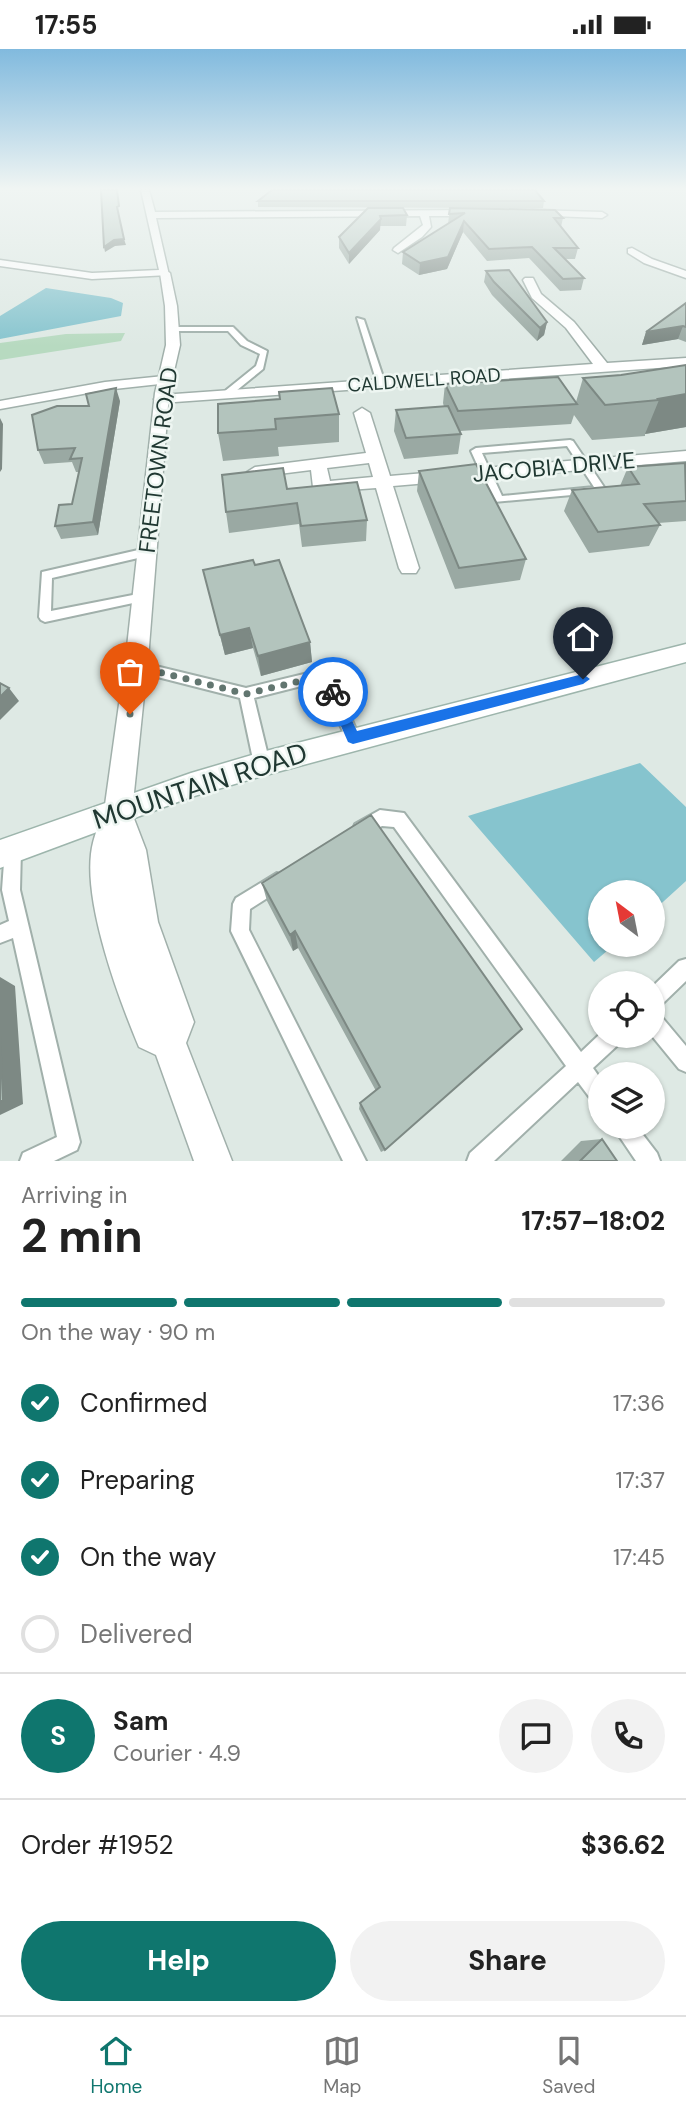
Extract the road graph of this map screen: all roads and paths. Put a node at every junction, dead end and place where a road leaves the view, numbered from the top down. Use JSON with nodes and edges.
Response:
{"nodes":[{"id":1,"x":157,"y":242,"type":"edge"},
{"id":2,"x":409,"y":242,"type":"edge"},
{"id":3,"x":398,"y":250,"type":"dead end"},
{"id":4,"x":632,"y":251,"type":"dead end"},
{"id":5,"x":0,"y":263,"type":"edge"},
{"id":6,"x":165,"y":273,"type":"junction"},
{"id":7,"x":686,"y":275,"type":"edge"},
{"id":8,"x":529,"y":280,"type":"dead end"},
{"id":9,"x":360,"y":320,"type":"dead end"},
{"id":10,"x":173,"y":329,"type":"junction"},
{"id":11,"x":686,"y":362,"type":"edge"},
{"id":12,"x":603,"y":368,"type":"junction"},
{"id":13,"x":164,"y":380,"type":"junction"},
{"id":14,"x":381,"y":383,"type":"junction"},
{"id":15,"x":228,"y":393,"type":"junction"},
{"id":16,"x":161,"y":399,"type":"junction"},
{"id":17,"x":0,"y":405,"type":"edge"},
{"id":18,"x":362,"y":413,"type":"dead end"},
{"id":19,"x":686,"y":456,"type":"edge"},
{"id":20,"x":374,"y":457,"type":"junction"},
{"id":21,"x":318,"y":462,"type":"junction"},
{"id":22,"x":585,"y":464,"type":"junction"},
{"id":23,"x":234,"y":474,"type":"edge"},
{"id":24,"x":484,"y":474,"type":"junction"},
{"id":25,"x":382,"y":481,"type":"junction"},
{"id":26,"x":147,"y":552,"type":"junction"},
{"id":27,"x":409,"y":568,"type":"dead end"},
{"id":28,"x":143,"y":597,"type":"junction"},
{"id":29,"x":686,"y":653,"type":"edge"},
{"id":30,"x":135,"y":666,"type":"junction"},
{"id":31,"x":246,"y":694,"type":"junction"},
{"id":32,"x":353,"y":738,"type":"junction"},
{"id":33,"x":262,"y":764,"type":"junction"},
{"id":34,"x":118,"y":812,"type":"junction"},
{"id":35,"x":345,"y":840,"type":"edge"},
{"id":36,"x":6,"y":851,"type":"edge"},
{"id":37,"x":288,"y":876,"type":"edge"},
{"id":38,"x":19,"y":926,"type":"junction"},
{"id":39,"x":0,"y":934,"type":"edge"},
{"id":40,"x":686,"y":968,"type":"edge"},
{"id":41,"x":665,"y":988,"type":"edge"},
{"id":42,"x":665,"y":1037,"type":"edge"},
{"id":43,"x":600,"y":1048,"type":"edge"},
{"id":44,"x":686,"y":1062,"type":"edge"},
{"id":45,"x":579,"y":1067,"type":"junction"},
{"id":46,"x":588,"y":1079,"type":"edge"},
{"id":47,"x":633,"y":1139,"type":"edge"},
{"id":48,"x":31,"y":1161,"type":"edge"},
{"id":49,"x":213,"y":1161,"type":"edge"},
{"id":50,"x":355,"y":1161,"type":"edge"},
{"id":51,"x":478,"y":1161,"type":"edge"},
{"id":52,"x":649,"y":1161,"type":"edge"}],
"edges":[{"from":1,"to":6,"type":"street","name":"FREETOWN ROAD"},
{"from":2,"to":3,"type":"street"},
{"from":4,"to":7,"type":"street"},
{"from":5,"to":6,"type":"street"},
{"from":6,"to":10,"type":"street","name":"FREETOWN ROAD"},
{"from":8,"to":12,"type":"street"},
{"from":9,"to":14,"type":"lane"},
{"from":10,"to":13,"type":"street","name":"FREETOWN ROAD"},
{"from":10,"to":15,"type":"lane"},
{"from":11,"to":12,"type":"street","name":"CALDWELL ROAD"},
{"from":12,"to":14,"type":"street","name":"CALDWELL ROAD"},
{"from":13,"to":16,"type":"street","name":"FREETOWN ROAD"},
{"from":13,"to":17,"type":"street"},
{"from":14,"to":15,"type":"street","name":"CALDWELL ROAD"},
{"from":15,"to":16,"type":"street","name":"CALDWELL ROAD"},
{"from":16,"to":26,"type":"street","name":"FREETOWN ROAD"},
{"from":18,"to":20,"type":"street"},
{"from":19,"to":22,"type":"street","name":"JACOBIA DRIVE"},
{"from":20,"to":21,"type":"street"},
{"from":20,"to":25,"type":"street"},
{"from":21,"to":23,"type":"street"},
{"from":21,"to":25,"type":"street","name":"JACOBIA DRIVE"},
{"from":22,"to":24,"type":"street","name":"JACOBIA DRIVE"},
{"from":22,"to":24,"type":"lane"},
{"from":22,"to":24,"type":"lane"},
{"from":24,"to":25,"type":"street","name":"JACOBIA DRIVE"},
{"from":25,"to":27,"type":"street"},
{"from":26,"to":28,"type":"street","name":"FREETOWN ROAD"},
{"from":26,"to":28,"type":"lane"},
{"from":28,"to":30,"type":"street","name":"FREETOWN ROAD"},
{"from":29,"to":32,"type":"street","name":"MOUNTAIN ROAD"},
{"from":30,"to":31,"type":"lane"},
{"from":30,"to":34,"type":"street","name":"FREETOWN ROAD"},
{"from":31,"to":32,"type":"lane"},
{"from":31,"to":33,"type":"lane"},
{"from":32,"to":33,"type":"street","name":"MOUNTAIN ROAD"},
{"from":33,"to":34,"type":"street","name":"MOUNTAIN ROAD"},
{"from":34,"to":36,"type":"street","name":"MOUNTAIN ROAD"},
{"from":34,"to":49,"type":"street","name":"FREETOWN ROAD"},
{"from":35,"to":45,"type":"lane"},
{"from":36,"to":38,"type":"lane"},
{"from":37,"to":50,"type":"lane"},
{"from":38,"to":39,"type":"lane"},
{"from":38,"to":48,"type":"lane"},
{"from":40,"to":41,"type":"lane"},
{"from":42,"to":44,"type":"lane"},
{"from":43,"to":45,"type":"lane"},
{"from":45,"to":46,"type":"lane"},
{"from":45,"to":51,"type":"lane"},
{"from":47,"to":52,"type":"lane"}]}
